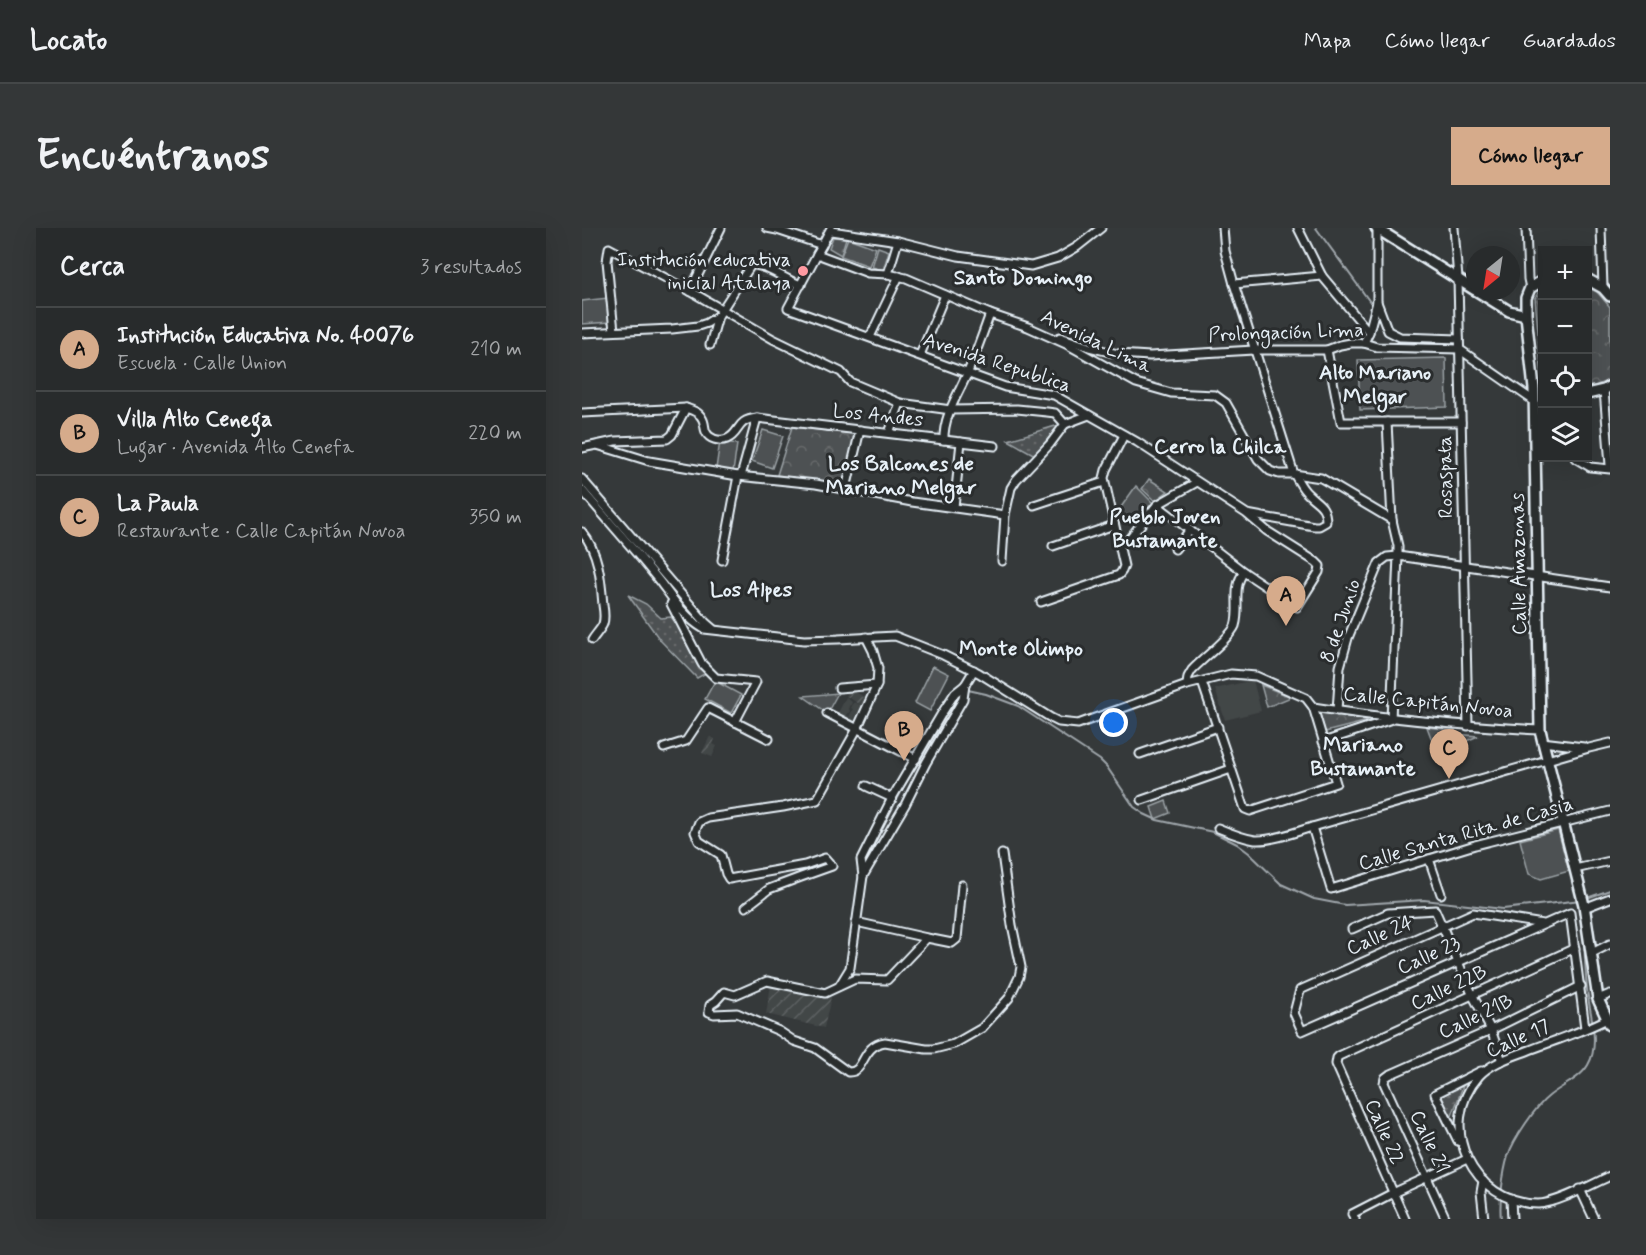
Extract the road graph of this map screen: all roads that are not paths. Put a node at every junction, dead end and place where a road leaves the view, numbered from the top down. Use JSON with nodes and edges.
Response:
{"nodes":[{"id":1,"x":721,"y":228,"type":"edge"},
{"id":2,"x":767,"y":228,"type":"edge"},
{"id":3,"x":1101,"y":228,"type":"edge"},
{"id":4,"x":1223,"y":228,"type":"edge"},
{"id":5,"x":1298,"y":228,"type":"edge"},
{"id":6,"x":1377,"y":228,"type":"edge"},
{"id":7,"x":1454,"y":228,"type":"edge"},
{"id":8,"x":1526,"y":228,"type":"edge"},
{"id":9,"x":1601,"y":228,"type":"edge"},
{"id":10,"x":831,"y":229,"type":"edge"},
{"id":11,"x":898,"y":241,"type":"junction"},
{"id":12,"x":822,"y":244,"type":"junction"},
{"id":13,"x":817,"y":254,"type":"junction"},
{"id":14,"x":888,"y":274,"type":"junction"},
{"id":15,"x":899,"y":276,"type":"junction"},
{"id":16,"x":1322,"y":276,"type":"junction"},
{"id":17,"x":1458,"y":279,"type":"junction"},
{"id":18,"x":1592,"y":282,"type":"edge"},
{"id":19,"x":1538,"y":283,"type":"edge"},
{"id":20,"x":1234,"y":284,"type":"junction"},
{"id":21,"x":1466,"y":284,"type":"edge"},
{"id":22,"x":801,"y":285,"type":"junction"},
{"id":23,"x":1530,"y":288,"type":"junction"},
{"id":24,"x":1603,"y":288,"type":"junction"},
{"id":25,"x":690,"y":291,"type":"junction"},
{"id":26,"x":945,"y":295,"type":"junction"},
{"id":27,"x":1610,"y":296,"type":"edge"},
{"id":28,"x":1492,"y":300,"type":"edge"},
{"id":29,"x":1377,"y":302,"type":"junction"},
{"id":30,"x":720,"y":313,"type":"junction"},
{"id":31,"x":990,"y":314,"type":"junction"},
{"id":32,"x":1526,"y":315,"type":"junction"},
{"id":33,"x":1028,"y":327,"type":"junction"},
{"id":34,"x":614,"y":332,"type":"junction"},
{"id":35,"x":1369,"y":332,"type":"junction"},
{"id":36,"x":582,"y":333,"type":"edge"},
{"id":37,"x":870,"y":337,"type":"junction"},
{"id":38,"x":1459,"y":339,"type":"junction"},
{"id":39,"x":1364,"y":343,"type":"junction"},
{"id":40,"x":710,"y":345,"type":"dead end"},
{"id":41,"x":1459,"y":349,"type":"junction"},
{"id":42,"x":1254,"y":350,"type":"junction"},
{"id":43,"x":1327,"y":350,"type":"junction"},
{"id":44,"x":920,"y":355,"type":"junction"},
{"id":45,"x":968,"y":373,"type":"junction"},
{"id":46,"x":1607,"y":388,"type":"edge"},
{"id":47,"x":1538,"y":390,"type":"edge"},
{"id":48,"x":1592,"y":392,"type":"edge"},
{"id":49,"x":1534,"y":401,"type":"junction"},
{"id":50,"x":900,"y":403,"type":"junction"},
{"id":51,"x":686,"y":408,"type":"junction"},
{"id":52,"x":951,"y":410,"type":"junction"},
{"id":53,"x":582,"y":413,"type":"edge"},
{"id":54,"x":1089,"y":415,"type":"junction"},
{"id":55,"x":757,"y":418,"type":"junction"},
{"id":56,"x":1387,"y":422,"type":"junction"},
{"id":57,"x":1461,"y":422,"type":"junction"},
{"id":58,"x":1065,"y":424,"type":"junction"},
{"id":59,"x":860,"y":430,"type":"junction"},
{"id":60,"x":1534,"y":430,"type":"junction"},
{"id":61,"x":1538,"y":432,"type":"edge"},
{"id":62,"x":889,"y":433,"type":"junction"},
{"id":63,"x":1124,"y":435,"type":"junction"},
{"id":64,"x":944,"y":440,"type":"junction"},
{"id":65,"x":961,"y":442,"type":"junction"},
{"id":66,"x":597,"y":445,"type":"junction"},
{"id":67,"x":995,"y":447,"type":"dead end"},
{"id":68,"x":582,"y":448,"type":"edge"},
{"id":69,"x":1582,"y":462,"type":"edge"},
{"id":70,"x":1610,"y":467,"type":"edge"},
{"id":71,"x":1294,"y":474,"type":"junction"},
{"id":72,"x":739,"y":476,"type":"junction"},
{"id":73,"x":582,"y":479,"type":"edge"},
{"id":74,"x":1104,"y":482,"type":"junction"},
{"id":75,"x":1197,"y":482,"type":"junction"},
{"id":76,"x":846,"y":489,"type":"junction"},
{"id":77,"x":582,"y":490,"type":"edge"},
{"id":78,"x":1034,"y":505,"type":"dead end"},
{"id":79,"x":1157,"y":505,"type":"junction"},
{"id":80,"x":954,"y":507,"type":"junction"},
{"id":81,"x":1248,"y":514,"type":"junction"},
{"id":82,"x":1005,"y":515,"type":"junction"},
{"id":83,"x":1392,"y":520,"type":"junction"},
{"id":84,"x":1114,"y":525,"type":"junction"},
{"id":85,"x":1190,"y":530,"type":"junction"},
{"id":86,"x":582,"y":532,"type":"edge"},
{"id":87,"x":1119,"y":544,"type":"junction"},
{"id":88,"x":1053,"y":546,"type":"dead end"},
{"id":89,"x":1175,"y":549,"type":"dead end"},
{"id":90,"x":1398,"y":556,"type":"junction"},
{"id":91,"x":722,"y":560,"type":"dead end"},
{"id":92,"x":1002,"y":561,"type":"dead end"},
{"id":93,"x":1464,"y":566,"type":"junction"},
{"id":94,"x":1244,"y":572,"type":"junction"},
{"id":95,"x":1537,"y":577,"type":"junction"},
{"id":96,"x":1610,"y":587,"type":"edge"},
{"id":97,"x":673,"y":600,"type":"junction"},
{"id":98,"x":1041,"y":602,"type":"dead end"},
{"id":99,"x":715,"y":630,"type":"junction"},
{"id":100,"x":866,"y":637,"type":"junction"},
{"id":101,"x":592,"y":640,"type":"dead end"},
{"id":102,"x":974,"y":670,"type":"junction"},
{"id":103,"x":1202,"y":682,"type":"junction"},
{"id":104,"x":877,"y":685,"type":"junction"},
{"id":105,"x":1187,"y":685,"type":"junction"},
{"id":106,"x":839,"y":688,"type":"dead end"},
{"id":107,"x":965,"y":690,"type":"junction"},
{"id":108,"x":1313,"y":708,"type":"junction"},
{"id":109,"x":1337,"y":711,"type":"junction"},
{"id":110,"x":827,"y":713,"type":"dead end"},
{"id":111,"x":1391,"y":719,"type":"junction"},
{"id":112,"x":735,"y":722,"type":"junction"},
{"id":113,"x":1468,"y":726,"type":"junction"},
{"id":114,"x":1218,"y":727,"type":"junction"},
{"id":115,"x":857,"y":729,"type":"junction"},
{"id":116,"x":1540,"y":730,"type":"junction"},
{"id":117,"x":769,"y":739,"type":"dead end"},
{"id":118,"x":1323,"y":742,"type":"junction"},
{"id":119,"x":1542,"y":742,"type":"junction"},
{"id":120,"x":1610,"y":743,"type":"edge"},
{"id":121,"x":664,"y":748,"type":"dead end"},
{"id":122,"x":1589,"y":748,"type":"junction"},
{"id":123,"x":1140,"y":754,"type":"dead end"},
{"id":124,"x":916,"y":759,"type":"junction"},
{"id":125,"x":1547,"y":760,"type":"junction"},
{"id":126,"x":1231,"y":769,"type":"junction"},
{"id":127,"x":866,"y":786,"type":"dead end"},
{"id":128,"x":892,"y":798,"type":"junction"},
{"id":129,"x":1142,"y":800,"type":"dead end"},
{"id":130,"x":1610,"y":811,"type":"edge"},
{"id":131,"x":1563,"y":823,"type":"junction"},
{"id":132,"x":1312,"y":827,"type":"junction"},
{"id":133,"x":1218,"y":828,"type":"dead end"},
{"id":134,"x":1002,"y":854,"type":"dead end"},
{"id":135,"x":1429,"y":859,"type":"junction"},
{"id":136,"x":1610,"y":861,"type":"edge"},
{"id":137,"x":1575,"y":869,"type":"junction"},
{"id":138,"x":863,"y":876,"type":"junction"},
{"id":139,"x":962,"y":885,"type":"dead end"},
{"id":140,"x":1441,"y":894,"type":"dead end"},
{"id":141,"x":1610,"y":898,"type":"edge"},
{"id":142,"x":1583,"y":903,"type":"junction"},
{"id":143,"x":746,"y":907,"type":"dead end"},
{"id":144,"x":856,"y":922,"type":"junction"},
{"id":145,"x":1543,"y":924,"type":"junction"},
{"id":146,"x":1442,"y":926,"type":"junction"},
{"id":147,"x":1352,"y":929,"type":"dead end"},
{"id":148,"x":927,"y":938,"type":"junction"},
{"id":149,"x":1610,"y":944,"type":"edge"},
{"id":150,"x":1575,"y":948,"type":"junction"},
{"id":151,"x":1592,"y":953,"type":"junction"},
{"id":152,"x":1458,"y":962,"type":"junction"},
{"id":153,"x":1581,"y":986,"type":"junction"},
{"id":154,"x":837,"y":988,"type":"junction"},
{"id":155,"x":1610,"y":994,"type":"edge"},
{"id":156,"x":1473,"y":996,"type":"junction"},
{"id":157,"x":1598,"y":999,"type":"junction"},
{"id":158,"x":1606,"y":1022,"type":"edge"},
{"id":159,"x":1588,"y":1027,"type":"junction"},
{"id":160,"x":1491,"y":1030,"type":"junction"},
{"id":161,"x":1302,"y":1031,"type":"joint"},
{"id":162,"x":1337,"y":1058,"type":"joint"},
{"id":163,"x":1502,"y":1061,"type":"junction"},
{"id":164,"x":1385,"y":1078,"type":"joint"},
{"id":165,"x":1467,"y":1159,"type":"junction"},
{"id":166,"x":1610,"y":1176,"type":"edge"},
{"id":167,"x":1427,"y":1178,"type":"junction"},
{"id":168,"x":1483,"y":1181,"type":"junction"},
{"id":169,"x":1580,"y":1189,"type":"junction"},
{"id":170,"x":1393,"y":1193,"type":"junction"},
{"id":171,"x":1507,"y":1197,"type":"junction"},
{"id":172,"x":1354,"y":1217,"type":"edge"},
{"id":173,"x":1405,"y":1219,"type":"edge"},
{"id":174,"x":1446,"y":1219,"type":"edge"},
{"id":175,"x":1484,"y":1219,"type":"edge"},
{"id":176,"x":1512,"y":1219,"type":"edge"},
{"id":177,"x":1594,"y":1219,"type":"edge"}],
"edges":[{"from":1,"to":25,"type":"street"},
{"from":2,"to":12,"type":"street"},
{"from":3,"to":11,"type":"street"},
{"from":4,"to":20,"type":"street"},
{"from":5,"to":16,"type":"street"},
{"from":6,"to":17,"type":"street"},
{"from":6,"to":29,"type":"street"},
{"from":7,"to":17,"type":"street","name":"Rosaspata"},
{"from":8,"to":23,"type":"street","name":"Calle Amazonas"},
{"from":9,"to":24,"type":"street"},
{"from":10,"to":11,"type":"street"},
{"from":10,"to":12,"type":"street"},
{"from":11,"to":14,"type":"street"},
{"from":12,"to":13,"type":"street"},
{"from":13,"to":14,"type":"street","name":"Avenida Lima"},
{"from":13,"to":22,"type":"street"},
{"from":14,"to":15,"type":"street","name":"Avenida Lima"},
{"from":15,"to":26,"type":"street","name":"Avenida Lima"},
{"from":15,"to":37,"type":"street"},
{"from":16,"to":20,"type":"street"},
{"from":16,"to":35,"type":"street"},
{"from":17,"to":21,"type":"street"},
{"from":17,"to":38,"type":"street","name":"Rosaspata"},
{"from":18,"to":24,"type":"street"},
{"from":19,"to":23,"type":"street"},
{"from":20,"to":42,"type":"street"},
{"from":22,"to":30,"type":"street"},
{"from":22,"to":37,"type":"street","name":"Avenida Republica"},
{"from":23,"to":32,"type":"street","name":"Calle Amazonas"},
{"from":24,"to":27,"type":"street"},
{"from":25,"to":30,"type":"street"},
{"from":25,"to":34,"type":"street"},
{"from":26,"to":31,"type":"street","name":"Avenida Lima"},
{"from":26,"to":44,"type":"street"},
{"from":28,"to":32,"type":"street"},
{"from":29,"to":35,"type":"street"},
{"from":29,"to":38,"type":"street"},
{"from":30,"to":34,"type":"street"},
{"from":30,"to":40,"type":"street"},
{"from":30,"to":50,"type":"street"},
{"from":31,"to":33,"type":"street","name":"Avenida Lima"},
{"from":31,"to":45,"type":"street"},
{"from":32,"to":47,"type":"street","name":"Calle Amazonas"},
{"from":33,"to":42,"type":"street","name":"Prolongación Lima"},
{"from":33,"to":71,"type":"street","name":"Avenida Lima"},
{"from":34,"to":36,"type":"street"},
{"from":35,"to":39,"type":"street"},
{"from":37,"to":44,"type":"street","name":"Avenida Republica"},
{"from":38,"to":41,"type":"street","name":"Rosaspata"},
{"from":39,"to":41,"type":"street","name":"Prolongación Lima"},
{"from":39,"to":43,"type":"street","name":"Prolongación Lima"},
{"from":41,"to":49,"type":"street"},
{"from":41,"to":57,"type":"street","name":"Rosaspata"},
{"from":42,"to":43,"type":"street","name":"Prolongación Lima"},
{"from":42,"to":71,"type":"street"},
{"from":43,"to":56,"type":"street"},
{"from":44,"to":45,"type":"street","name":"Avenida Republica"},
{"from":45,"to":52,"type":"street"},
{"from":45,"to":54,"type":"street","name":"Avenida Republica"},
{"from":46,"to":48,"type":"street"},
{"from":46,"to":70,"type":"street"},
{"from":47,"to":49,"type":"street","name":"Calle Amazonas"},
{"from":49,"to":60,"type":"street","name":"Calle Amazonas"},
{"from":50,"to":52,"type":"street"},
{"from":50,"to":62,"type":"street"},
{"from":51,"to":53,"type":"street"},
{"from":51,"to":55,"type":"street"},
{"from":51,"to":66,"type":"street"},
{"from":52,"to":58,"type":"street"},
{"from":52,"to":64,"type":"street"},
{"from":54,"to":58,"type":"street"},
{"from":54,"to":63,"type":"street","name":"Avenida Republica"},
{"from":55,"to":59,"type":"street","name":"Los Andes"},
{"from":55,"to":72,"type":"street"},
{"from":56,"to":57,"type":"street"},
{"from":56,"to":83,"type":"street"},
{"from":57,"to":93,"type":"street","name":"Rosaspata"},
{"from":58,"to":82,"type":"street"},
{"from":59,"to":62,"type":"street","name":"Los Andes"},
{"from":59,"to":76,"type":"street"},
{"from":60,"to":61,"type":"street"},
{"from":60,"to":95,"type":"street","name":"Calle Amazonas"},
{"from":62,"to":64,"type":"street","name":"Los Andes"},
{"from":63,"to":74,"type":"street"},
{"from":63,"to":75,"type":"street","name":"Avenida Republica"},
{"from":64,"to":65,"type":"street","name":"Los Andes"},
{"from":65,"to":67,"type":"street","name":"Los Andes"},
{"from":65,"to":80,"type":"street"},
{"from":66,"to":68,"type":"street"},
{"from":66,"to":72,"type":"street"},
{"from":69,"to":70,"type":"street"},
{"from":71,"to":81,"type":"street","name":"Avenida Republica"},
{"from":71,"to":83,"type":"street","name":"Avenida Lima"},
{"from":72,"to":76,"type":"street"},
{"from":72,"to":91,"type":"street"},
{"from":73,"to":99,"type":"street"},
{"from":74,"to":78,"type":"street"},
{"from":74,"to":84,"type":"street"},
{"from":75,"to":79,"type":"street"},
{"from":75,"to":81,"type":"street","name":"Avenida Republica"},
{"from":76,"to":80,"type":"street"},
{"from":77,"to":97,"type":"street"},
{"from":79,"to":85,"type":"street"},
{"from":79,"to":87,"type":"street"},
{"from":80,"to":82,"type":"street"},
{"from":81,"to":94,"type":"street"},
{"from":82,"to":92,"type":"street"},
{"from":83,"to":90,"type":"street"},
{"from":84,"to":87,"type":"street"},
{"from":84,"to":88,"type":"street"},
{"from":85,"to":89,"type":"street"},
{"from":85,"to":94,"type":"street"},
{"from":86,"to":101,"type":"street"},
{"from":87,"to":98,"type":"street"},
{"from":90,"to":93,"type":"street"},
{"from":90,"to":109,"type":"street","name":"8 de Junio"},
{"from":90,"to":111,"type":"street"},
{"from":93,"to":95,"type":"street"},
{"from":93,"to":113,"type":"street","name":"Rosaspata"},
{"from":94,"to":105,"type":"street"},
{"from":95,"to":96,"type":"street"},
{"from":95,"to":116,"type":"street","name":"Calle Amazonas"},
{"from":97,"to":99,"type":"street"},
{"from":97,"to":112,"type":"street"},
{"from":99,"to":100,"type":"street"},
{"from":100,"to":102,"type":"street"},
{"from":100,"to":104,"type":"street"},
{"from":102,"to":105,"type":"street"},
{"from":102,"to":107,"type":"street"},
{"from":103,"to":105,"type":"street"},
{"from":103,"to":108,"type":"street"},
{"from":103,"to":114,"type":"street"},
{"from":104,"to":106,"type":"street"},
{"from":104,"to":115,"type":"street"},
{"from":107,"to":124,"type":"street"},
{"from":107,"to":138,"type":"street"},
{"from":108,"to":109,"type":"street","name":"Calle Capitán Novoa"},
{"from":108,"to":118,"type":"street"},
{"from":109,"to":111,"type":"street","name":"Calle Capitán Novoa"},
{"from":110,"to":115,"type":"street"},
{"from":111,"to":113,"type":"street","name":"Calle Capitán Novoa"},
{"from":111,"to":118,"type":"street"},
{"from":112,"to":117,"type":"street"},
{"from":112,"to":121,"type":"street"},
{"from":113,"to":116,"type":"street","name":"Calle Capitán Novoa"},
{"from":114,"to":123,"type":"street"},
{"from":114,"to":126,"type":"street"},
{"from":115,"to":124,"type":"street"},
{"from":115,"to":143,"type":"street"},
{"from":116,"to":119,"type":"street","name":"Calle Amazonas"},
{"from":118,"to":126,"type":"street"},
{"from":119,"to":122,"type":"street"},
{"from":119,"to":125,"type":"street","name":"Calle Amazonas"},
{"from":120,"to":122,"type":"street"},
{"from":122,"to":125,"type":"street"},
{"from":124,"to":128,"type":"street"},
{"from":125,"to":131,"type":"street","name":"Calle Amazonas"},
{"from":125,"to":132,"type":"street"},
{"from":126,"to":129,"type":"street"},
{"from":127,"to":128,"type":"street"},
{"from":128,"to":138,"type":"street"},
{"from":130,"to":131,"type":"street","name":"Calle Santa Rita de Casia"},
{"from":131,"to":135,"type":"street","name":"Calle Santa Rita de Casia"},
{"from":131,"to":137,"type":"street","name":"Calle Amazonas"},
{"from":132,"to":133,"type":"street"},
{"from":132,"to":135,"type":"street","name":"Calle Santa Rita de Casia"},
{"from":134,"to":154,"type":"street"},
{"from":135,"to":140,"type":"street"},
{"from":136,"to":137,"type":"street"},
{"from":137,"to":142,"type":"street","name":"Calle Amazonas"},
{"from":138,"to":144,"type":"street"},
{"from":139,"to":148,"type":"street"},
{"from":141,"to":142,"type":"street"},
{"from":142,"to":151,"type":"street","name":"Calle Amazonas"},
{"from":144,"to":148,"type":"street"},
{"from":144,"to":154,"type":"street"},
{"from":145,"to":146,"type":"street","name":"Calle 24"},
{"from":145,"to":150,"type":"street","name":"Calle 23"},
{"from":145,"to":152,"type":"street","name":"Calle 23"},
{"from":146,"to":147,"type":"street"},
{"from":146,"to":152,"type":"street"},
{"from":146,"to":161,"type":"street","name":"Calle 24"},
{"from":148,"to":154,"type":"street"},
{"from":149,"to":151,"type":"street"},
{"from":150,"to":153,"type":"street"},
{"from":150,"to":156,"type":"street","name":"Calle 22B"},
{"from":151,"to":157,"type":"street","name":"Calle Amazonas"},
{"from":152,"to":156,"type":"street"},
{"from":152,"to":161,"type":"street","name":"Calle 23"},
{"from":153,"to":159,"type":"street"},
{"from":153,"to":160,"type":"street","name":"Calle 21B"},
{"from":155,"to":157,"type":"street"},
{"from":156,"to":160,"type":"street"},
{"from":156,"to":162,"type":"street","name":"Calle 22B"},
{"from":157,"to":158,"type":"street","name":"Calle Amazonas"},
{"from":158,"to":159,"type":"street","name":"Calle 17"},
{"from":159,"to":163,"type":"street","name":"Calle 17"},
{"from":160,"to":163,"type":"street"},
{"from":160,"to":164,"type":"street","name":"Calle 21B"},
{"from":162,"to":170,"type":"street","name":"Calle 22"},
{"from":163,"to":165,"type":"street","name":"Calle 17"},
{"from":163,"to":165,"type":"street"},
{"from":164,"to":167,"type":"street","name":"Calle 21"},
{"from":165,"to":167,"type":"street"},
{"from":165,"to":168,"type":"street","name":"Calle 17"},
{"from":166,"to":169,"type":"street","name":"Calle 17"},
{"from":167,"to":170,"type":"street"},
{"from":167,"to":174,"type":"street","name":"Calle 21"},
{"from":168,"to":171,"type":"street","name":"Calle 17"},
{"from":168,"to":175,"type":"street"},
{"from":169,"to":171,"type":"street","name":"Calle 17"},
{"from":169,"to":177,"type":"street"},
{"from":170,"to":172,"type":"street"},
{"from":170,"to":173,"type":"street","name":"Calle 22"},
{"from":171,"to":176,"type":"street"}]}
